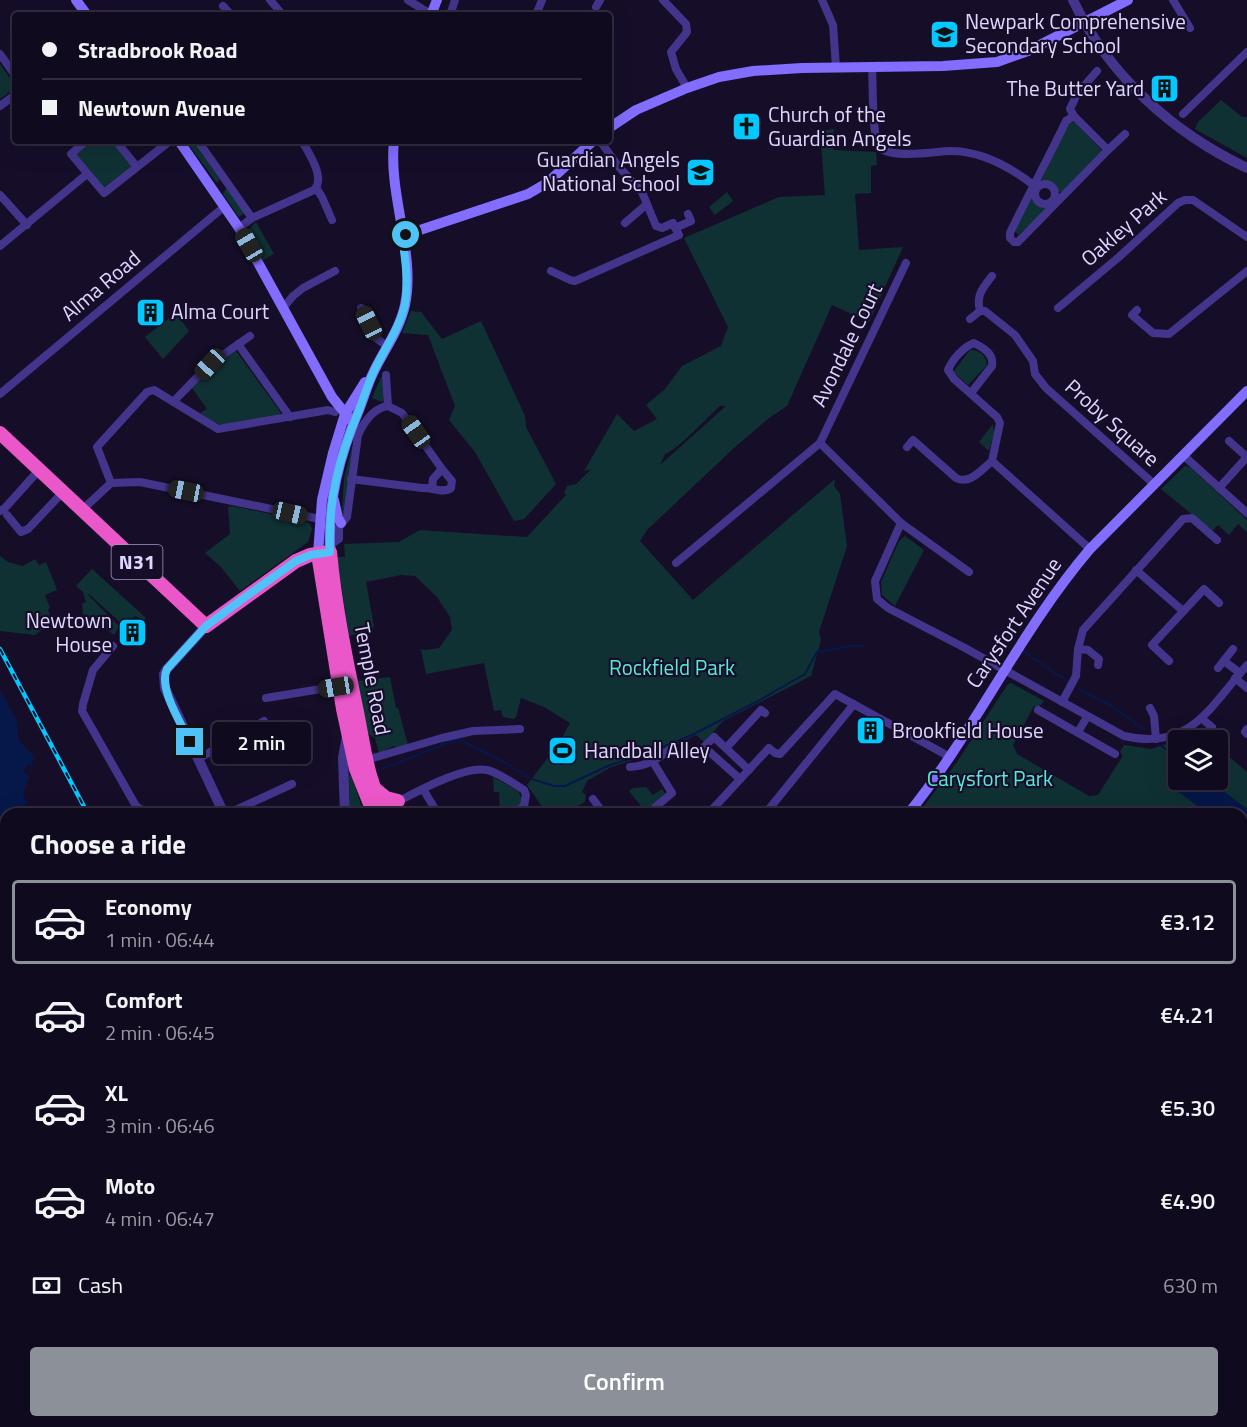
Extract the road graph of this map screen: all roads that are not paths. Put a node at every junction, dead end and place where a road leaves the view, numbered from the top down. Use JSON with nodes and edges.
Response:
{"nodes":[{"id":1,"x":270,"y":0,"type":"edge"},
{"id":2,"x":408,"y":0,"type":"edge"},
{"id":3,"x":663,"y":0,"type":"edge"},
{"id":4,"x":822,"y":0,"type":"edge"},
{"id":5,"x":1073,"y":0,"type":"edge"},
{"id":6,"x":1128,"y":0,"type":"edge"},
{"id":7,"x":1173,"y":0,"type":"edge"},
{"id":8,"x":223,"y":6,"type":"dead end"},
{"id":9,"x":228,"y":12,"type":"edge"},
{"id":10,"x":280,"y":12,"type":"edge"},
{"id":11,"x":426,"y":12,"type":"edge"},
{"id":12,"x":1085,"y":23,"type":"junction"},
{"id":13,"x":1190,"y":28,"type":"dead end"},
{"id":14,"x":1247,"y":52,"type":"edge"},
{"id":15,"x":0,"y":54,"type":"edge"},
{"id":16,"x":836,"y":67,"type":"junction"},
{"id":17,"x":872,"y":68,"type":"junction"},
{"id":18,"x":12,"y":71,"type":"edge"},
{"id":19,"x":1097,"y":71,"type":"dead end"},
{"id":20,"x":687,"y":88,"type":"junction"},
{"id":21,"x":1183,"y":114,"type":"dead end"},
{"id":22,"x":1074,"y":116,"type":"junction"},
{"id":23,"x":612,"y":126,"type":"edge"},
{"id":24,"x":1125,"y":134,"type":"dead end"},
{"id":25,"x":83,"y":144,"type":"edge"},
{"id":26,"x":119,"y":144,"type":"edge"},
{"id":27,"x":166,"y":144,"type":"edge"},
{"id":28,"x":181,"y":144,"type":"edge"},
{"id":29,"x":200,"y":144,"type":"edge"},
{"id":30,"x":303,"y":144,"type":"edge"},
{"id":31,"x":394,"y":144,"type":"edge"},
{"id":32,"x":590,"y":144,"type":"edge"},
{"id":33,"x":602,"y":144,"type":"edge"},
{"id":34,"x":1108,"y":150,"type":"junction"},
{"id":35,"x":137,"y":166,"type":"junction"},
{"id":36,"x":1247,"y":168,"type":"edge"},
{"id":37,"x":87,"y":174,"type":"junction"},
{"id":38,"x":227,"y":182,"type":"junction"},
{"id":39,"x":1035,"y":187,"type":"junction"},
{"id":40,"x":316,"y":188,"type":"junction"},
{"id":41,"x":215,"y":191,"type":"junction"},
{"id":42,"x":0,"y":195,"type":"edge"},
{"id":43,"x":1058,"y":198,"type":"junction"},
{"id":44,"x":647,"y":204,"type":"junction"},
{"id":45,"x":225,"y":206,"type":"junction"},
{"id":46,"x":688,"y":214,"type":"dead end"},
{"id":47,"x":252,"y":218,"type":"junction"},
{"id":48,"x":332,"y":220,"type":"dead end"},
{"id":49,"x":625,"y":223,"type":"dead end"},
{"id":50,"x":27,"y":225,"type":"junction"},
{"id":51,"x":239,"y":228,"type":"junction"},
{"id":52,"x":675,"y":228,"type":"junction"},
{"id":53,"x":402,"y":236,"type":"junction"},
{"id":54,"x":1247,"y":237,"type":"edge"},
{"id":55,"x":0,"y":246,"type":"edge"},
{"id":56,"x":906,"y":263,"type":"dead end"},
{"id":57,"x":335,"y":271,"type":"dead end"},
{"id":58,"x":551,"y":271,"type":"dead end"},
{"id":59,"x":1247,"y":271,"type":"edge"},
{"id":60,"x":992,"y":276,"type":"dead end"},
{"id":61,"x":283,"y":308,"type":"junction"},
{"id":62,"x":361,"y":308,"type":"dead end"},
{"id":63,"x":1058,"y":308,"type":"dead end"},
{"id":64,"x":1137,"y":310,"type":"dead end"},
{"id":65,"x":980,"y":311,"type":"junction"},
{"id":66,"x":970,"y":319,"type":"dead end"},
{"id":67,"x":250,"y":336,"type":"dead end"},
{"id":68,"x":238,"y":344,"type":"junction"},
{"id":69,"x":387,"y":346,"type":"junction"},
{"id":70,"x":386,"y":375,"type":"dead end"},
{"id":71,"x":1247,"y":391,"type":"edge"},
{"id":72,"x":971,"y":393,"type":"junction"},
{"id":73,"x":0,"y":394,"type":"edge"},
{"id":74,"x":173,"y":402,"type":"junction"},
{"id":75,"x":388,"y":406,"type":"junction"},
{"id":76,"x":290,"y":417,"type":"junction"},
{"id":77,"x":345,"y":421,"type":"junction"},
{"id":78,"x":0,"y":433,"type":"edge"},
{"id":79,"x":1229,"y":441,"type":"dead end"},
{"id":80,"x":820,"y":443,"type":"junction"},
{"id":81,"x":907,"y":447,"type":"dead end"},
{"id":82,"x":1183,"y":455,"type":"junction"},
{"id":83,"x":1247,"y":457,"type":"edge"},
{"id":84,"x":994,"y":463,"type":"junction"},
{"id":85,"x":39,"y":470,"type":"junction"},
{"id":86,"x":442,"y":470,"type":"junction"},
{"id":87,"x":351,"y":479,"type":"junction"},
{"id":88,"x":111,"y":483,"type":"junction"},
{"id":89,"x":1154,"y":484,"type":"junction"},
{"id":90,"x":432,"y":487,"type":"junction"},
{"id":91,"x":1219,"y":488,"type":"junction"},
{"id":92,"x":63,"y":492,"type":"junction"},
{"id":93,"x":333,"y":497,"type":"junction"},
{"id":94,"x":82,"y":510,"type":"junction"},
{"id":95,"x":4,"y":513,"type":"edge"},
{"id":96,"x":1247,"y":513,"type":"edge"},
{"id":97,"x":314,"y":518,"type":"junction"},
{"id":98,"x":341,"y":523,"type":"junction"},
{"id":99,"x":901,"y":523,"type":"junction"},
{"id":100,"x":1217,"y":540,"type":"dead end"},
{"id":101,"x":1090,"y":549,"type":"junction"},
{"id":102,"x":324,"y":553,"type":"junction"},
{"id":103,"x":296,"y":561,"type":"junction"},
{"id":104,"x":676,"y":563,"type":"dead end"},
{"id":105,"x":1136,"y":570,"type":"junction"},
{"id":106,"x":969,"y":572,"type":"dead end"},
{"id":107,"x":321,"y":578,"type":"junction"},
{"id":108,"x":1219,"y":603,"type":"dead end"},
{"id":109,"x":1183,"y":611,"type":"junction"},
{"id":110,"x":206,"y":626,"type":"junction"},
{"id":111,"x":113,"y":646,"type":"dead end"},
{"id":112,"x":1078,"y":649,"type":"junction"},
{"id":113,"x":1233,"y":649,"type":"dead end"},
{"id":114,"x":1169,"y":661,"type":"dead end"},
{"id":115,"x":1224,"y":661,"type":"junction"},
{"id":116,"x":1098,"y":665,"type":"dead end"},
{"id":117,"x":1247,"y":665,"type":"edge"},
{"id":118,"x":1218,"y":668,"type":"dead end"},
{"id":119,"x":1005,"y":670,"type":"junction"},
{"id":120,"x":1238,"y":676,"type":"junction"},
{"id":121,"x":339,"y":686,"type":"junction"},
{"id":122,"x":1247,"y":688,"type":"edge"},
{"id":123,"x":266,"y":698,"type":"dead end"},
{"id":124,"x":1062,"y":702,"type":"junction"},
{"id":125,"x":854,"y":704,"type":"junction"},
{"id":126,"x":1150,"y":708,"type":"dead end"},
{"id":127,"x":1038,"y":710,"type":"dead end"},
{"id":128,"x":765,"y":713,"type":"dead end"},
{"id":129,"x":1087,"y":717,"type":"junction"},
{"id":130,"x":1202,"y":718,"type":"junction"},
{"id":131,"x":264,"y":721,"type":"dead end"},
{"id":132,"x":1212,"y":727,"type":"dead end"},
{"id":133,"x":520,"y":729,"type":"dead end"},
{"id":134,"x":1247,"y":729,"type":"edge"},
{"id":135,"x":1078,"y":732,"type":"junction"},
{"id":136,"x":348,"y":733,"type":"junction"},
{"id":137,"x":1247,"y":734,"type":"edge"},
{"id":138,"x":1156,"y":739,"type":"junction"},
{"id":139,"x":726,"y":748,"type":"junction"},
{"id":140,"x":669,"y":750,"type":"dead end"},
{"id":141,"x":1115,"y":754,"type":"dead end"},
{"id":142,"x":950,"y":757,"type":"junction"},
{"id":143,"x":198,"y":759,"type":"junction"},
{"id":144,"x":366,"y":760,"type":"junction"},
{"id":145,"x":653,"y":762,"type":"junction"},
{"id":146,"x":630,"y":767,"type":"dead end"},
{"id":147,"x":749,"y":770,"type":"junction"},
{"id":148,"x":740,"y":779,"type":"junction"},
{"id":149,"x":292,"y":784,"type":"dead end"},
{"id":150,"x":374,"y":788,"type":"junction"},
{"id":151,"x":423,"y":789,"type":"junction"},
{"id":152,"x":593,"y":799,"type":"dead end"},
{"id":153,"x":398,"y":801,"type":"junction"},
{"id":154,"x":139,"y":808,"type":"edge"},
{"id":155,"x":222,"y":808,"type":"edge"},
{"id":156,"x":238,"y":808,"type":"edge"},
{"id":157,"x":345,"y":808,"type":"edge"},
{"id":158,"x":375,"y":808,"type":"edge"},
{"id":159,"x":377,"y":808,"type":"edge"},
{"id":160,"x":387,"y":808,"type":"edge"},
{"id":161,"x":434,"y":808,"type":"edge"},
{"id":162,"x":521,"y":808,"type":"edge"},
{"id":163,"x":600,"y":808,"type":"edge"},
{"id":164,"x":654,"y":808,"type":"edge"},
{"id":165,"x":713,"y":808,"type":"edge"},
{"id":166,"x":770,"y":808,"type":"edge"},
{"id":167,"x":912,"y":808,"type":"edge"}],
"edges":[{"from":1,"to":10,"type":"street"},
{"from":2,"to":11,"type":"street"},
{"from":3,"to":20,"type":"street"},
{"from":4,"to":16,"type":"street"},
{"from":5,"to":12,"type":"street"},
{"from":6,"to":12,"type":"main road"},
{"from":7,"to":13,"type":"street"},
{"from":8,"to":9,"type":"street"},
{"from":12,"to":17,"type":"main road"},
{"from":12,"to":36,"type":"street"},
{"from":14,"to":21,"type":"street"},
{"from":15,"to":18,"type":"street"},
{"from":16,"to":17,"type":"main road"},
{"from":16,"to":20,"type":"main road"},
{"from":17,"to":39,"type":"street"},
{"from":19,"to":22,"type":"street"},
{"from":20,"to":23,"type":"main road"},
{"from":22,"to":34,"type":"street"},
{"from":22,"to":39,"type":"street"},
{"from":24,"to":34,"type":"street"},
{"from":25,"to":37,"type":"street"},
{"from":26,"to":35,"type":"street"},
{"from":27,"to":35,"type":"street"},
{"from":28,"to":41,"type":"main road"},
{"from":29,"to":38,"type":"street"},
{"from":30,"to":40,"type":"street"},
{"from":31,"to":53,"type":"main road"},
{"from":32,"to":53,"type":"main road"},
{"from":33,"to":44,"type":"street"},
{"from":34,"to":43,"type":"street"},
{"from":35,"to":37,"type":"street"},
{"from":37,"to":50,"type":"street"},
{"from":38,"to":41,"type":"street"},
{"from":38,"to":47,"type":"street"},
{"from":39,"to":43,"type":"street"},
{"from":39,"to":43,"type":"street"},
{"from":39,"to":43,"type":"street"},
{"from":40,"to":47,"type":"street"},
{"from":40,"to":48,"type":"street"},
{"from":41,"to":45,"type":"main road"},
{"from":42,"to":50,"type":"street"},
{"from":44,"to":49,"type":"street"},
{"from":44,"to":52,"type":"street"},
{"from":45,"to":51,"type":"main road"},
{"from":45,"to":73,"type":"street","name":"Alma Road"},
{"from":46,"to":52,"type":"street"},
{"from":47,"to":51,"type":"street"},
{"from":50,"to":55,"type":"street"},
{"from":51,"to":61,"type":"main road"},
{"from":52,"to":58,"type":"street"},
{"from":53,"to":69,"type":"main road"},
{"from":54,"to":63,"type":"street","name":"Oakley Park"},
{"from":56,"to":80,"type":"street","name":"Avondale Court"},
{"from":57,"to":61,"type":"street"},
{"from":59,"to":64,"type":"street"},
{"from":60,"to":65,"type":"street"},
{"from":61,"to":77,"type":"main road"},
{"from":62,"to":69,"type":"street"},
{"from":65,"to":66,"type":"street"},
{"from":65,"to":89,"type":"street","name":"Proby Square"},
{"from":67,"to":68,"type":"street"},
{"from":68,"to":74,"type":"street"},
{"from":68,"to":76,"type":"street"},
{"from":69,"to":77,"type":"main road"},
{"from":70,"to":75,"type":"street"},
{"from":71,"to":82,"type":"main road","name":"Carysfort Avenue"},
{"from":72,"to":72,"type":"street"},
{"from":72,"to":84,"type":"street"},
{"from":74,"to":76,"type":"street"},
{"from":74,"to":88,"type":"street"},
{"from":75,"to":86,"type":"street"},
{"from":75,"to":87,"type":"street"},
{"from":76,"to":77,"type":"street"},
{"from":77,"to":93,"type":"main road"},
{"from":77,"to":97,"type":"main road"},
{"from":78,"to":85,"type":"highway","number":"N31"},
{"from":79,"to":83,"type":"street"},
{"from":80,"to":99,"type":"street"},
{"from":80,"to":104,"type":"street","name":"Avondale Court"},
{"from":81,"to":84,"type":"street"},
{"from":82,"to":89,"type":"main road","name":"Carysfort Avenue"},
{"from":82,"to":91,"type":"street"},
{"from":83,"to":91,"type":"street"},
{"from":84,"to":101,"type":"street"},
{"from":85,"to":92,"type":"highway","number":"N31"},
{"from":85,"to":95,"type":"street"},
{"from":86,"to":90,"type":"street"},
{"from":86,"to":90,"type":"street"},
{"from":87,"to":90,"type":"street"},
{"from":87,"to":98,"type":"street"},
{"from":88,"to":94,"type":"street"},
{"from":88,"to":97,"type":"street"},
{"from":89,"to":101,"type":"main road","name":"Carysfort Avenue"},
{"from":91,"to":96,"type":"street"},
{"from":92,"to":94,"type":"highway","number":"N31"},
{"from":92,"to":95,"type":"street"},
{"from":93,"to":98,"type":"main road"},
{"from":93,"to":102,"type":"main road"},
{"from":94,"to":110,"type":"highway","number":"N31"},
{"from":97,"to":102,"type":"main road"},
{"from":98,"to":102,"type":"street"},
{"from":99,"to":106,"type":"street"},
{"from":99,"to":119,"type":"street"},
{"from":100,"to":105,"type":"street"},
{"from":101,"to":119,"type":"main road","name":"Carysfort Avenue"},
{"from":102,"to":103,"type":"highway"},
{"from":102,"to":107,"type":"highway","name":"Temple Road"},
{"from":102,"to":144,"type":"highway","name":"Temple Road"},
{"from":103,"to":107,"type":"highway"},
{"from":103,"to":110,"type":"highway"},
{"from":105,"to":109,"type":"street"},
{"from":105,"to":112,"type":"street"},
{"from":107,"to":121,"type":"highway","name":"Temple Road"},
{"from":108,"to":109,"type":"street"},
{"from":109,"to":114,"type":"street"},
{"from":110,"to":143,"type":"street"},
{"from":111,"to":154,"type":"street"},
{"from":112,"to":116,"type":"street"},
{"from":112,"to":124,"type":"street"},
{"from":113,"to":115,"type":"street"},
{"from":115,"to":118,"type":"street"},
{"from":115,"to":120,"type":"street"},
{"from":117,"to":120,"type":"street"},
{"from":119,"to":124,"type":"street"},
{"from":119,"to":142,"type":"main road","name":"Carysfort Avenue"},
{"from":120,"to":122,"type":"street"},
{"from":120,"to":130,"type":"street"},
{"from":121,"to":123,"type":"street"},
{"from":121,"to":136,"type":"highway","name":"Temple Road"},
{"from":124,"to":129,"type":"street"},
{"from":125,"to":142,"type":"street"},
{"from":125,"to":147,"type":"street"},
{"from":125,"to":166,"type":"street"},
{"from":126,"to":138,"type":"street"},
{"from":127,"to":135,"type":"street"},
{"from":128,"to":139,"type":"street"},
{"from":129,"to":135,"type":"street"},
{"from":129,"to":138,"type":"street"},
{"from":130,"to":132,"type":"street"},
{"from":130,"to":138,"type":"street"},
{"from":131,"to":143,"type":"street"},
{"from":133,"to":144,"type":"street"},
{"from":134,"to":137,"type":"street"},
{"from":135,"to":141,"type":"street"},
{"from":136,"to":157,"type":"street","name":"Temple Road"},
{"from":136,"to":158,"type":"highway","name":"Temple Road"},
{"from":139,"to":147,"type":"street"},
{"from":139,"to":148,"type":"street"},
{"from":140,"to":145,"type":"street"},
{"from":142,"to":167,"type":"main road","name":"Carysfort Avenue"},
{"from":143,"to":155,"type":"street"},
{"from":144,"to":150,"type":"highway","name":"Temple Road"},
{"from":145,"to":146,"type":"street"},
{"from":145,"to":164,"type":"street"},
{"from":147,"to":148,"type":"street"},
{"from":148,"to":165,"type":"street"},
{"from":149,"to":156,"type":"street"},
{"from":150,"to":153,"type":"highway"},
{"from":150,"to":159,"type":"highway","name":"Temple Road"},
{"from":151,"to":153,"type":"street"},
{"from":151,"to":161,"type":"street"},
{"from":151,"to":162,"type":"street"},
{"from":152,"to":163,"type":"street"},
{"from":153,"to":160,"type":"street"}]}
